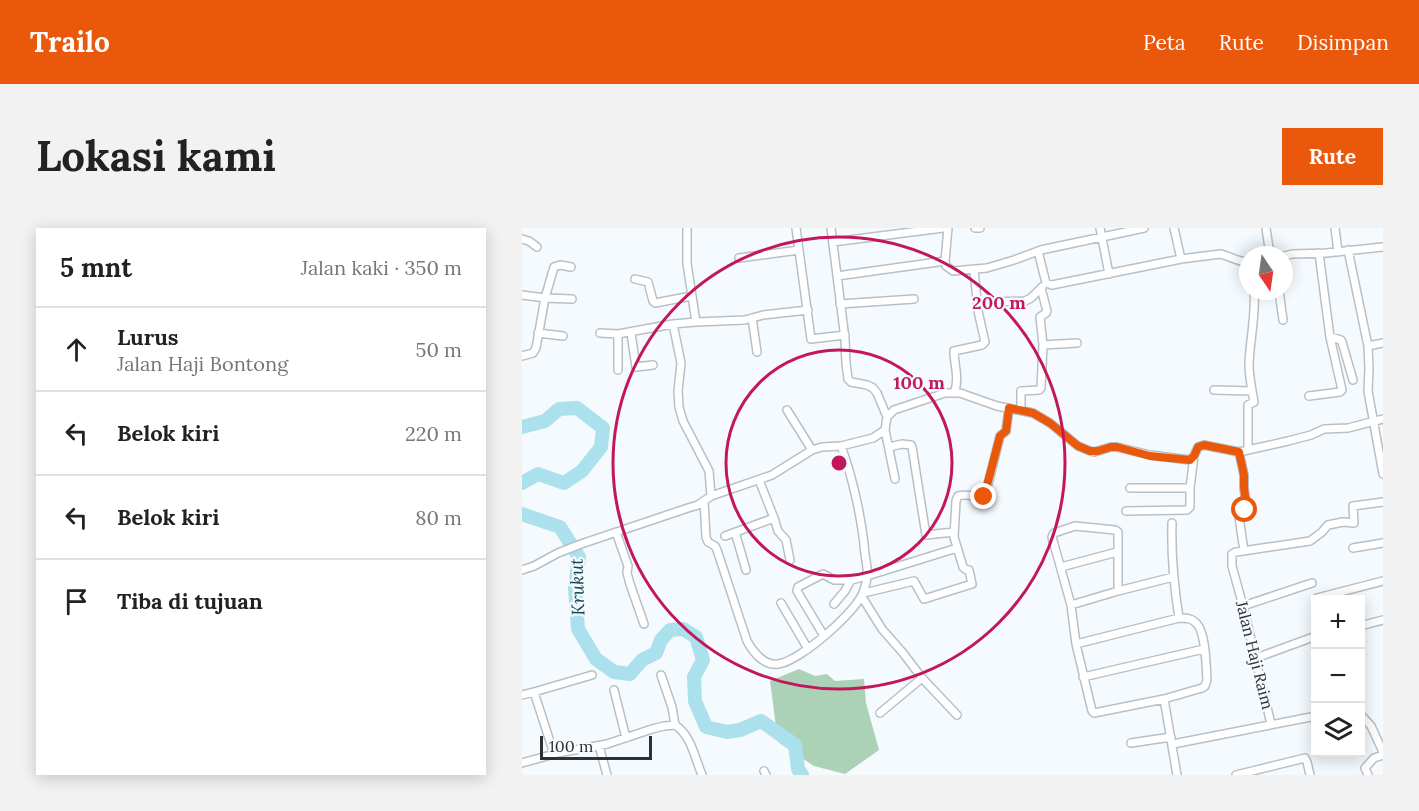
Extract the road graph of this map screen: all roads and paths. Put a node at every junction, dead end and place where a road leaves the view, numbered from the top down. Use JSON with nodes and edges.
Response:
{"nodes":[{"id":1,"x":687,"y":228,"type":"edge"},
{"id":2,"x":796,"y":228,"type":"edge"},
{"id":3,"x":831,"y":228,"type":"edge"},
{"id":4,"x":943,"y":228,"type":"edge"},
{"id":5,"x":948,"y":228,"type":"edge"},
{"id":6,"x":975,"y":228,"type":"edge"},
{"id":7,"x":980,"y":228,"type":"edge"},
{"id":8,"x":1100,"y":228,"type":"edge"},
{"id":9,"x":1144,"y":228,"type":"edge"},
{"id":10,"x":1174,"y":228,"type":"edge"},
{"id":11,"x":1266,"y":228,"type":"edge"},
{"id":12,"x":1335,"y":228,"type":"edge"},
{"id":13,"x":1102,"y":237,"type":"junction"},
{"id":14,"x":522,"y":239,"type":"edge"},
{"id":15,"x":832,"y":242,"type":"junction"},
{"id":16,"x":1269,"y":246,"type":"edge"},
{"id":17,"x":1383,"y":247,"type":"edge"},
{"id":18,"x":537,"y":248,"type":"dead end"},
{"id":19,"x":799,"y":250,"type":"junction"},
{"id":20,"x":1038,"y":250,"type":"junction"},
{"id":21,"x":1348,"y":250,"type":"junction"},
{"id":22,"x":1338,"y":252,"type":"junction"},
{"id":23,"x":1319,"y":253,"type":"junction"},
{"id":24,"x":1293,"y":254,"type":"edge"},
{"id":25,"x":739,"y":258,"type":"dead end"},
{"id":26,"x":1181,"y":259,"type":"junction"},
{"id":27,"x":945,"y":261,"type":"junction"},
{"id":28,"x":1239,"y":261,"type":"edge"},
{"id":29,"x":571,"y":267,"type":"dead end"},
{"id":30,"x":974,"y":270,"type":"junction"},
{"id":31,"x":1109,"y":274,"type":"junction"},
{"id":32,"x":837,"y":276,"type":"junction"},
{"id":33,"x":635,"y":279,"type":"dead end"},
{"id":34,"x":1043,"y":285,"type":"junction"},
{"id":35,"x":522,"y":295,"type":"edge"},
{"id":36,"x":692,"y":296,"type":"junction"},
{"id":37,"x":544,"y":298,"type":"junction"},
{"id":38,"x":572,"y":299,"type":"dead end"},
{"id":39,"x":914,"y":299,"type":"dead end"},
{"id":40,"x":1255,"y":300,"type":"edge"},
{"id":41,"x":1280,"y":300,"type":"edge"},
{"id":42,"x":978,"y":302,"type":"junction"},
{"id":43,"x":840,"y":304,"type":"junction"},
{"id":44,"x":808,"y":310,"type":"junction"},
{"id":45,"x":752,"y":318,"type":"junction"},
{"id":46,"x":1283,"y":320,"type":"dead end"},
{"id":47,"x":696,"y":322,"type":"junction"},
{"id":48,"x":673,"y":324,"type":"junction"},
{"id":49,"x":538,"y":333,"type":"junction"},
{"id":50,"x":600,"y":333,"type":"dead end"},
{"id":51,"x":631,"y":333,"type":"junction"},
{"id":52,"x":618,"y":334,"type":"junction"},
{"id":53,"x":845,"y":335,"type":"junction"},
{"id":54,"x":563,"y":336,"type":"dead end"},
{"id":55,"x":1330,"y":337,"type":"junction"},
{"id":56,"x":1077,"y":343,"type":"dead end"},
{"id":57,"x":1383,"y":343,"type":"edge"},
{"id":58,"x":1043,"y":345,"type":"junction"},
{"id":59,"x":1368,"y":346,"type":"junction"},
{"id":60,"x":757,"y":352,"type":"dead end"},
{"id":61,"x":522,"y":356,"type":"edge"},
{"id":62,"x":653,"y":365,"type":"dead end"},
{"id":63,"x":618,"y":370,"type":"dead end"},
{"id":64,"x":1353,"y":380,"type":"dead end"},
{"id":65,"x":1214,"y":390,"type":"dead end"},
{"id":66,"x":1252,"y":391,"type":"junction"},
{"id":67,"x":954,"y":393,"type":"junction"},
{"id":68,"x":1309,"y":396,"type":"dead end"},
{"id":69,"x":1009,"y":408,"type":"junction"},
{"id":70,"x":787,"y":410,"type":"dead end"},
{"id":71,"x":1021,"y":410,"type":"junction"},
{"id":72,"x":887,"y":417,"type":"junction"},
{"id":73,"x":1383,"y":419,"type":"edge"},
{"id":74,"x":1373,"y":422,"type":"junction"},
{"id":75,"x":885,"y":430,"type":"junction"},
{"id":76,"x":841,"y":446,"type":"junction"},
{"id":77,"x":889,"y":447,"type":"junction"},
{"id":78,"x":812,"y":450,"type":"junction"},
{"id":79,"x":1248,"y":450,"type":"junction"},
{"id":80,"x":1239,"y":452,"type":"junction"},
{"id":81,"x":1194,"y":456,"type":"junction"},
{"id":82,"x":1383,"y":474,"type":"edge"},
{"id":83,"x":896,"y":479,"type":"dead end"},
{"id":84,"x":759,"y":480,"type":"junction"},
{"id":85,"x":1130,"y":488,"type":"dead end"},
{"id":86,"x":1190,"y":488,"type":"junction"},
{"id":87,"x":711,"y":496,"type":"junction"},
{"id":88,"x":704,"y":501,"type":"junction"},
{"id":89,"x":1383,"y":502,"type":"edge"},
{"id":90,"x":1126,"y":511,"type":"dead end"},
{"id":91,"x":774,"y":518,"type":"junction"},
{"id":92,"x":1172,"y":522,"type":"dead end"},
{"id":93,"x":616,"y":532,"type":"junction"},
{"id":94,"x":735,"y":532,"type":"junction"},
{"id":95,"x":954,"y":532,"type":"junction"},
{"id":96,"x":725,"y":536,"type":"dead end"},
{"id":97,"x":1383,"y":543,"type":"edge"},
{"id":98,"x":957,"y":548,"type":"junction"},
{"id":99,"x":1353,"y":548,"type":"dead end"},
{"id":100,"x":1244,"y":551,"type":"junction"},
{"id":101,"x":1117,"y":552,"type":"junction"},
{"id":102,"x":790,"y":560,"type":"dead end"},
{"id":103,"x":1060,"y":567,"type":"junction"},
{"id":104,"x":522,"y":570,"type":"edge"},
{"id":105,"x":746,"y":570,"type":"dead end"},
{"id":106,"x":867,"y":576,"type":"junction"},
{"id":107,"x":1173,"y":577,"type":"junction"},
{"id":108,"x":850,"y":580,"type":"junction"},
{"id":109,"x":1383,"y":581,"type":"edge"},
{"id":110,"x":1312,"y":583,"type":"dead end"},
{"id":111,"x":1118,"y":591,"type":"junction"},
{"id":112,"x":863,"y":595,"type":"junction"},
{"id":113,"x":1329,"y":595,"type":"edge"},
{"id":114,"x":781,"y":603,"type":"dead end"},
{"id":115,"x":834,"y":604,"type":"dead end"},
{"id":116,"x":1071,"y":605,"type":"junction"},
{"id":117,"x":1243,"y":606,"type":"junction"},
{"id":118,"x":1179,"y":618,"type":"junction"},
{"id":119,"x":1383,"y":620,"type":"edge"},
{"id":120,"x":644,"y":624,"type":"dead end"},
{"id":121,"x":1365,"y":625,"type":"edge"},
{"id":122,"x":824,"y":636,"type":"junction"},
{"id":123,"x":1311,"y":638,"type":"edge"},
{"id":124,"x":1076,"y":644,"type":"junction"},
{"id":125,"x":808,"y":649,"type":"junction"},
{"id":126,"x":1204,"y":649,"type":"junction"},
{"id":127,"x":1256,"y":658,"type":"junction"},
{"id":128,"x":592,"y":675,"type":"dead end"},
{"id":129,"x":661,"y":675,"type":"dead end"},
{"id":130,"x":1083,"y":677,"type":"junction"},
{"id":131,"x":922,"y":678,"type":"junction"},
{"id":132,"x":614,"y":690,"type":"dead end"},
{"id":133,"x":534,"y":692,"type":"junction"},
{"id":134,"x":522,"y":695,"type":"edge"},
{"id":135,"x":1164,"y":699,"type":"junction"},
{"id":136,"x":880,"y":713,"type":"dead end"},
{"id":137,"x":957,"y":715,"type":"dead end"},
{"id":138,"x":1311,"y":717,"type":"edge"},
{"id":139,"x":1365,"y":719,"type":"edge"},
{"id":140,"x":1271,"y":724,"type":"junction"},
{"id":141,"x":675,"y":725,"type":"junction"},
{"id":142,"x":1383,"y":730,"type":"edge"},
{"id":143,"x":1375,"y":735,"type":"junction"},
{"id":144,"x":626,"y":738,"type":"junction"},
{"id":145,"x":1172,"y":740,"type":"junction"},
{"id":146,"x":1131,"y":743,"type":"dead end"},
{"id":147,"x":599,"y":746,"type":"junction"},
{"id":148,"x":554,"y":754,"type":"junction"},
{"id":149,"x":1383,"y":754,"type":"edge"},
{"id":150,"x":522,"y":764,"type":"edge"},
{"id":151,"x":1256,"y":773,"type":"edge"},
{"id":152,"x":607,"y":775,"type":"edge"},
{"id":153,"x":702,"y":775,"type":"edge"},
{"id":154,"x":1177,"y":775,"type":"edge"},
{"id":155,"x":1236,"y":775,"type":"edge"},
{"id":156,"x":1310,"y":775,"type":"edge"},
{"id":157,"x":1368,"y":775,"type":"edge"}],
"edges":[{"from":1,"to":36,"type":"street"},
{"from":2,"to":19,"type":"street"},
{"from":3,"to":15,"type":"street"},
{"from":4,"to":15,"type":"street"},
{"from":5,"to":27,"type":"street"},
{"from":6,"to":7,"type":"street"},
{"from":8,"to":13,"type":"street"},
{"from":9,"to":13,"type":"street"},
{"from":10,"to":26,"type":"street"},
{"from":11,"to":16,"type":"street"},
{"from":12,"to":22,"type":"street"},
{"from":13,"to":20,"type":"street"},
{"from":13,"to":31,"type":"street"},
{"from":14,"to":18,"type":"street"},
{"from":15,"to":32,"type":"street"},
{"from":17,"to":21,"type":"street"},
{"from":19,"to":25,"type":"street"},
{"from":19,"to":44,"type":"street"},
{"from":20,"to":30,"type":"street"},
{"from":20,"to":34,"type":"street"},
{"from":21,"to":22,"type":"street"},
{"from":21,"to":59,"type":"street"},
{"from":22,"to":23,"type":"street"},
{"from":23,"to":24,"type":"street"},
{"from":23,"to":55,"type":"street"},
{"from":26,"to":28,"type":"street"},
{"from":26,"to":31,"type":"street"},
{"from":27,"to":30,"type":"street"},
{"from":27,"to":32,"type":"street"},
{"from":29,"to":37,"type":"street"},
{"from":30,"to":42,"type":"street"},
{"from":31,"to":34,"type":"street"},
{"from":32,"to":43,"type":"street"},
{"from":33,"to":36,"type":"street"},
{"from":34,"to":42,"type":"street"},
{"from":34,"to":58,"type":"street"},
{"from":35,"to":37,"type":"street"},
{"from":36,"to":47,"type":"street"},
{"from":37,"to":38,"type":"street"},
{"from":37,"to":49,"type":"street"},
{"from":39,"to":43,"type":"street"},
{"from":40,"to":66,"type":"street"},
{"from":41,"to":46,"type":"street"},
{"from":42,"to":67,"type":"street"},
{"from":43,"to":53,"type":"street"},
{"from":44,"to":45,"type":"street"},
{"from":44,"to":53,"type":"street"},
{"from":45,"to":47,"type":"street"},
{"from":45,"to":60,"type":"street"},
{"from":47,"to":48,"type":"street"},
{"from":48,"to":51,"type":"street"},
{"from":48,"to":87,"type":"street"},
{"from":49,"to":54,"type":"street"},
{"from":49,"to":61,"type":"street"},
{"from":50,"to":52,"type":"street"},
{"from":51,"to":52,"type":"street"},
{"from":51,"to":62,"type":"street"},
{"from":52,"to":63,"type":"street"},
{"from":53,"to":72,"type":"street"},
{"from":55,"to":64,"type":"street"},
{"from":55,"to":68,"type":"street"},
{"from":56,"to":58,"type":"street"},
{"from":57,"to":59,"type":"street"},
{"from":58,"to":71,"type":"street"},
{"from":59,"to":74,"type":"street"},
{"from":65,"to":66,"type":"street"},
{"from":66,"to":79,"type":"street"},
{"from":67,"to":69,"type":"street"},
{"from":67,"to":72,"type":"street"},
{"from":69,"to":71,"type":"street"},
{"from":69,"to":95,"type":"street"},
{"from":70,"to":78,"type":"street"},
{"from":71,"to":81,"type":"street"},
{"from":72,"to":75,"type":"street"},
{"from":73,"to":74,"type":"street"},
{"from":74,"to":79,"type":"street"},
{"from":74,"to":82,"type":"street"},
{"from":75,"to":76,"type":"street"},
{"from":75,"to":77,"type":"street"},
{"from":76,"to":78,"type":"street"},
{"from":76,"to":106,"type":"street"},
{"from":77,"to":83,"type":"street"},
{"from":77,"to":95,"type":"street"},
{"from":78,"to":84,"type":"street"},
{"from":79,"to":80,"type":"street"},
{"from":80,"to":81,"type":"street"},
{"from":80,"to":100,"type":"street"},
{"from":81,"to":86,"type":"street"},
{"from":84,"to":87,"type":"street"},
{"from":84,"to":91,"type":"street"},
{"from":85,"to":86,"type":"street"},
{"from":86,"to":90,"type":"street"},
{"from":87,"to":88,"type":"street"},
{"from":88,"to":93,"type":"street"},
{"from":88,"to":125,"type":"street"},
{"from":89,"to":100,"type":"street"},
{"from":91,"to":94,"type":"street"},
{"from":91,"to":102,"type":"street"},
{"from":92,"to":107,"type":"street"},
{"from":93,"to":104,"type":"street"},
{"from":93,"to":120,"type":"street"},
{"from":94,"to":96,"type":"street"},
{"from":94,"to":105,"type":"street"},
{"from":95,"to":98,"type":"street"},
{"from":97,"to":99,"type":"street"},
{"from":98,"to":106,"type":"street"},
{"from":98,"to":112,"type":"street"},
{"from":100,"to":117,"type":"street","name":"Jalan Haji Raim"},
{"from":101,"to":103,"type":"street"},
{"from":101,"to":103,"type":"street"},
{"from":101,"to":111,"type":"street"},
{"from":103,"to":116,"type":"street"},
{"from":106,"to":108,"type":"street"},
{"from":106,"to":112,"type":"street"},
{"from":107,"to":111,"type":"street"},
{"from":107,"to":118,"type":"street"},
{"from":108,"to":115,"type":"street"},
{"from":108,"to":122,"type":"street"},
{"from":109,"to":113,"type":"street"},
{"from":110,"to":117,"type":"street"},
{"from":111,"to":116,"type":"street"},
{"from":112,"to":122,"type":"street"},
{"from":112,"to":131,"type":"street"},
{"from":114,"to":125,"type":"street"},
{"from":116,"to":124,"type":"street"},
{"from":117,"to":127,"type":"street","name":"Jalan Haji Raim"},
{"from":118,"to":124,"type":"street"},
{"from":118,"to":126,"type":"street"},
{"from":119,"to":121,"type":"street"},
{"from":122,"to":125,"type":"street"},
{"from":123,"to":127,"type":"street"},
{"from":124,"to":130,"type":"street"},
{"from":126,"to":130,"type":"street"},
{"from":126,"to":135,"type":"street"},
{"from":127,"to":140,"type":"street","name":"Jalan Haji Raim"},
{"from":128,"to":133,"type":"street"},
{"from":129,"to":141,"type":"street"},
{"from":130,"to":135,"type":"street"},
{"from":131,"to":136,"type":"street"},
{"from":131,"to":137,"type":"street"},
{"from":132,"to":144,"type":"street"},
{"from":133,"to":134,"type":"street"},
{"from":133,"to":148,"type":"street"},
{"from":135,"to":145,"type":"street"},
{"from":138,"to":140,"type":"street"},
{"from":139,"to":143,"type":"street"},
{"from":140,"to":145,"type":"street"},
{"from":141,"to":144,"type":"street"},
{"from":141,"to":153,"type":"street"},
{"from":142,"to":143,"type":"street"},
{"from":143,"to":149,"type":"street"},
{"from":144,"to":147,"type":"street"},
{"from":145,"to":146,"type":"street"},
{"from":145,"to":154,"type":"street"},
{"from":147,"to":148,"type":"street"},
{"from":147,"to":152,"type":"street"},
{"from":148,"to":150,"type":"street"},
{"from":149,"to":157,"type":"street"},
{"from":151,"to":155,"type":"street"},
{"from":151,"to":156,"type":"street"}]}
